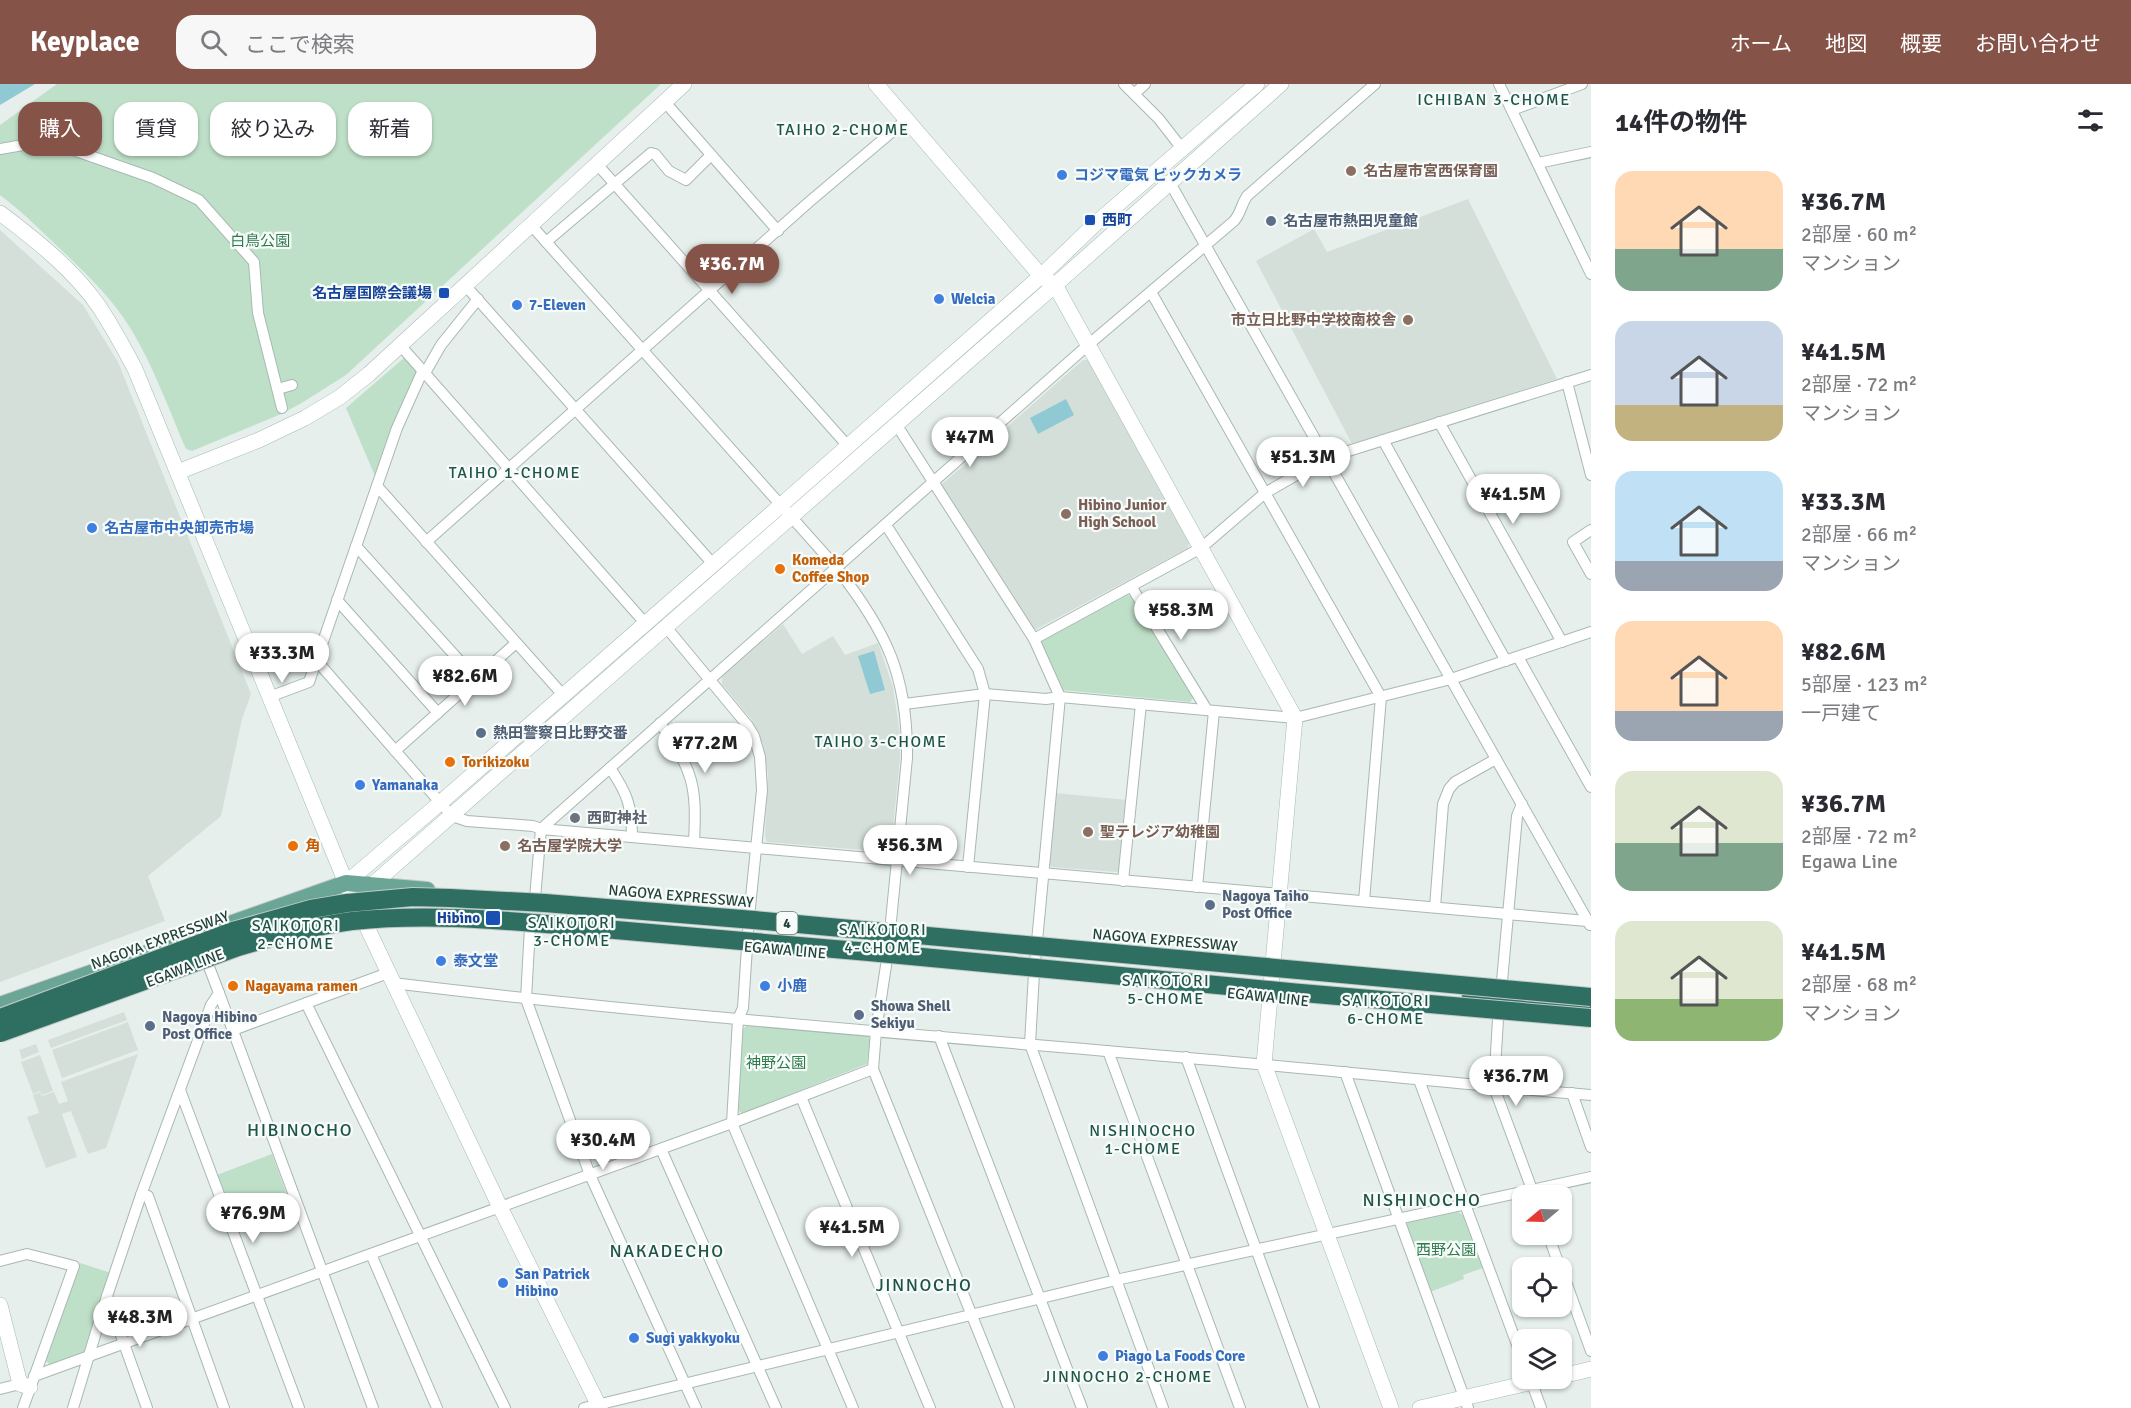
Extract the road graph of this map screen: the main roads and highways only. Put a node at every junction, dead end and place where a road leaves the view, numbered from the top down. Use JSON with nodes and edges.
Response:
{"nodes":[{"id":1,"x":272,"y":937,"type":"junction"},
{"id":2,"x":827,"y":948,"type":"junction"},
{"id":3,"x":1378,"y":976,"type":"junction"},
{"id":4,"x":1591,"y":990,"type":"edge"},
{"id":5,"x":1591,"y":997,"type":"edge"},
{"id":6,"x":0,"y":1005,"type":"edge"},
{"id":7,"x":1591,"y":1008,"type":"edge"},
{"id":8,"x":1591,"y":1017,"type":"edge"},
{"id":9,"x":0,"y":1018,"type":"edge"},
{"id":10,"x":1591,"y":1026,"type":"edge"},
{"id":11,"x":0,"y":1033,"type":"edge"},
{"id":12,"x":0,"y":1040,"type":"edge"}],
"edges":[{"from":1,"to":2,"type":"highway","number":"4","bridge":true},
{"from":1,"to":10,"type":"main road","name":"EGAWA LINE"},
{"from":1,"to":11,"type":"highway","number":"4","bridge":true},
{"from":1,"to":12,"type":"main road","name":"EGAWA LINE"},
{"from":2,"to":8,"type":"highway","number":"4","bridge":true},
{"from":2,"to":8,"type":"highway"},
{"from":3,"to":5,"type":"highway","name":"NAGOYA EXPRESSWAY","number":"4","bridge":true},
{"from":3,"to":7,"type":"highway"},
{"from":3,"to":9,"type":"highway","name":"NAGOYA EXPRESSWAY","number":"4","bridge":true},
{"from":4,"to":6,"type":"main road","name":"EGAWA LINE"}]}
